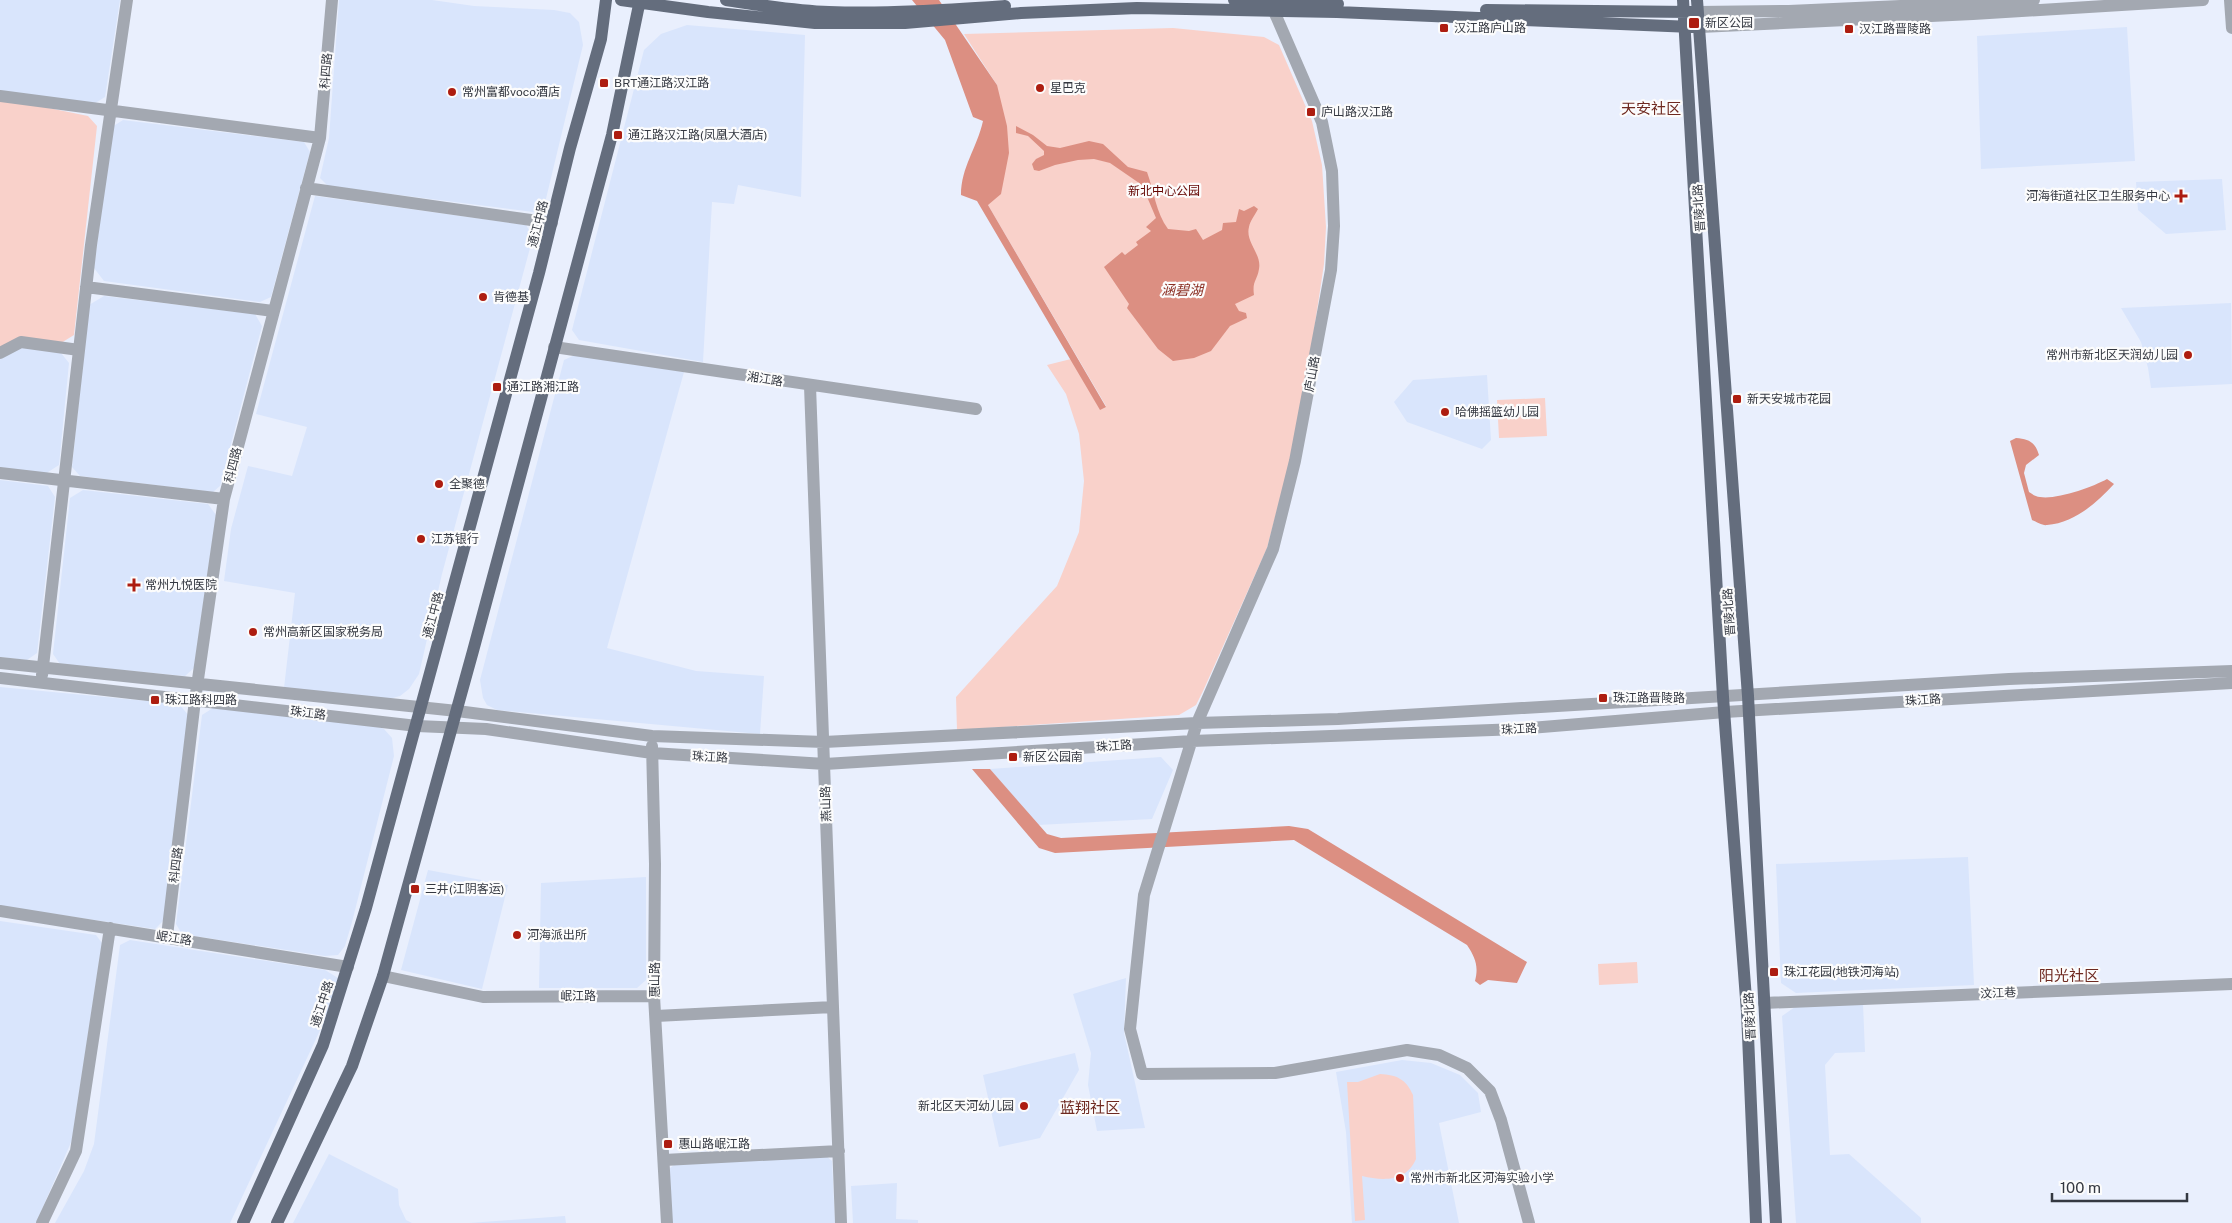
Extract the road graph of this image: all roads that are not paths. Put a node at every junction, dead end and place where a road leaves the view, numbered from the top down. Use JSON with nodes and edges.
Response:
{"nodes":[{"id":1,"x":127,"y":0,"type":"edge"},
{"id":2,"x":332,"y":0,"type":"edge"},
{"id":3,"x":606,"y":0,"type":"edge"},
{"id":4,"x":621,"y":0,"type":"edge"},
{"id":5,"x":726,"y":0,"type":"edge"},
{"id":6,"x":1150,"y":0,"type":"edge"},
{"id":7,"x":1234,"y":0,"type":"edge"},
{"id":8,"x":2034,"y":0,"type":"edge"},
{"id":9,"x":2203,"y":0,"type":"edge"},
{"id":10,"x":2230,"y":0,"type":"edge"},
{"id":11,"x":640,"y":2,"type":"edge"},
{"id":12,"x":1272,"y":4,"type":"edge"},
{"id":13,"x":1684,"y":6,"type":"edge"},
{"id":14,"x":1698,"y":6,"type":"edge"},
{"id":15,"x":1972,"y":6,"type":"edge"},
{"id":16,"x":963,"y":14,"type":"junction"},
{"id":17,"x":920,"y":17,"type":"junction"},
{"id":18,"x":1686,"y":27,"type":"junction"},
{"id":19,"x":1700,"y":27,"type":"junction"},
{"id":20,"x":2232,"y":28,"type":"edge"},
{"id":21,"x":0,"y":96,"type":"edge"},
{"id":22,"x":110,"y":112,"type":"junction"},
{"id":23,"x":320,"y":138,"type":"junction"},
{"id":24,"x":306,"y":188,"type":"junction"},
{"id":25,"x":552,"y":222,"type":"junction"},
{"id":26,"x":86,"y":287,"type":"junction"},
{"id":27,"x":273,"y":311,"type":"junction"},
{"id":28,"x":554,"y":347,"type":"junction"},
{"id":29,"x":79,"y":350,"type":"junction"},
{"id":30,"x":0,"y":353,"type":"edge"},
{"id":31,"x":810,"y":386,"type":"junction"},
{"id":32,"x":976,"y":409,"type":"dead end"},
{"id":33,"x":0,"y":473,"type":"edge"},
{"id":34,"x":64,"y":481,"type":"junction"},
{"id":35,"x":224,"y":499,"type":"junction"},
{"id":36,"x":0,"y":663,"type":"edge"},
{"id":37,"x":43,"y":667,"type":"junction"},
{"id":38,"x":2232,"y":670,"type":"edge"},
{"id":39,"x":0,"y":678,"type":"edge"},
{"id":40,"x":42,"y":682,"type":"junction"},
{"id":41,"x":198,"y":683,"type":"junction"},
{"id":42,"x":2232,"y":683,"type":"edge"},
{"id":43,"x":1748,"y":696,"type":"junction"},
{"id":44,"x":1724,"y":697,"type":"junction"},
{"id":45,"x":195,"y":700,"type":"junction"},
{"id":46,"x":422,"y":709,"type":"junction"},
{"id":47,"x":456,"y":711,"type":"junction"},
{"id":48,"x":1749,"y":711,"type":"junction"},
{"id":49,"x":1724,"y":712,"type":"junction"},
{"id":50,"x":1197,"y":723,"type":"junction"},
{"id":51,"x":417,"y":726,"type":"junction"},
{"id":52,"x":450,"y":728,"type":"junction"},
{"id":53,"x":652,"y":736,"type":"junction"},
{"id":54,"x":1192,"y":741,"type":"junction"},
{"id":55,"x":824,"y":742,"type":"junction"},
{"id":56,"x":652,"y":753,"type":"junction"},
{"id":57,"x":825,"y":764,"type":"junction"},
{"id":58,"x":0,"y":911,"type":"edge"},
{"id":59,"x":110,"y":928,"type":"junction"},
{"id":60,"x":167,"y":936,"type":"junction"},
{"id":61,"x":348,"y":967,"type":"junction"},
{"id":62,"x":383,"y":976,"type":"junction"},
{"id":63,"x":2232,"y":984,"type":"edge"},
{"id":64,"x":654,"y":996,"type":"junction"},
{"id":65,"x":1764,"y":1003,"type":"junction"},
{"id":66,"x":833,"y":1007,"type":"junction"},
{"id":67,"x":656,"y":1016,"type":"junction"},
{"id":68,"x":839,"y":1151,"type":"junction"},
{"id":69,"x":664,"y":1160,"type":"junction"},
{"id":70,"x":42,"y":1223,"type":"edge"},
{"id":71,"x":243,"y":1223,"type":"edge"},
{"id":72,"x":277,"y":1223,"type":"edge"},
{"id":73,"x":668,"y":1223,"type":"edge"},
{"id":74,"x":842,"y":1223,"type":"edge"},
{"id":75,"x":1529,"y":1223,"type":"edge"},
{"id":76,"x":1756,"y":1223,"type":"edge"},
{"id":77,"x":1776,"y":1223,"type":"edge"}],
"edges":[{"from":1,"to":22,"type":"street"},
{"from":2,"to":23,"type":"street","name":"科四路"},
{"from":3,"to":25,"type":"main road","name":"通江中路"},
{"from":4,"to":11,"type":"main road"},
{"from":5,"to":17,"type":"main road"},
{"from":6,"to":16,"type":"main road"},
{"from":7,"to":12,"type":"main road"},
{"from":8,"to":15,"type":"street"},
{"from":9,"to":15,"type":"street"},
{"from":10,"to":20,"type":"street"},
{"from":11,"to":17,"type":"main road"},
{"from":11,"to":28,"type":"main road"},
{"from":12,"to":13,"type":"main road"},
{"from":12,"to":16,"type":"main road"},
{"from":12,"to":18,"type":"main road"},
{"from":12,"to":50,"type":"street","name":"庐山路"},
{"from":13,"to":14,"type":"main road"},
{"from":13,"to":18,"type":"main road","name":"晋陵北路"},
{"from":14,"to":15,"type":"street"},
{"from":14,"to":19,"type":"main road","name":"晋陵北路"},
{"from":15,"to":19,"type":"street"},
{"from":16,"to":17,"type":"main road"},
{"from":18,"to":19,"type":"main road"},
{"from":18,"to":44,"type":"main road","name":"晋陵北路"},
{"from":19,"to":43,"type":"main road","name":"晋陵北路"},
{"from":21,"to":22,"type":"street"},
{"from":22,"to":23,"type":"street"},
{"from":22,"to":26,"type":"street"},
{"from":23,"to":24,"type":"street","name":"科四路"},
{"from":24,"to":25,"type":"street"},
{"from":24,"to":27,"type":"street","name":"科四路"},
{"from":25,"to":46,"type":"main road","name":"通江中路"},
{"from":26,"to":27,"type":"street"},
{"from":26,"to":29,"type":"street"},
{"from":27,"to":35,"type":"street","name":"科四路"},
{"from":28,"to":31,"type":"street","name":"湘江路"},
{"from":28,"to":47,"type":"main road"},
{"from":29,"to":30,"type":"street"},
{"from":29,"to":34,"type":"street"},
{"from":31,"to":32,"type":"street","name":"湘江路"},
{"from":31,"to":55,"type":"street","name":"燕山路"},
{"from":33,"to":34,"type":"street"},
{"from":34,"to":35,"type":"street"},
{"from":34,"to":37,"type":"street"},
{"from":35,"to":41,"type":"street","name":"科四路"},
{"from":36,"to":37,"type":"street","name":"珠江路"},
{"from":37,"to":40,"type":"street"},
{"from":37,"to":41,"type":"street","name":"珠江路"},
{"from":38,"to":43,"type":"street","name":"珠江路"},
{"from":39,"to":40,"type":"street","name":"珠江路"},
{"from":40,"to":45,"type":"street","name":"珠江路"},
{"from":41,"to":45,"type":"street","name":"科四路"},
{"from":41,"to":46,"type":"street","name":"珠江路"},
{"from":42,"to":48,"type":"street","name":"珠江路"},
{"from":43,"to":44,"type":"street","name":"珠江路"},
{"from":43,"to":48,"type":"main road","name":"晋陵北路"},
{"from":44,"to":49,"type":"main road","name":"晋陵北路"},
{"from":44,"to":50,"type":"street","name":"珠江路"},
{"from":45,"to":51,"type":"street","name":"珠江路"},
{"from":45,"to":60,"type":"street","name":"科四路"},
{"from":46,"to":47,"type":"street","name":"珠江路"},
{"from":46,"to":51,"type":"main road","name":"通江中路"},
{"from":47,"to":52,"type":"main road"},
{"from":47,"to":53,"type":"street","name":"珠江路"},
{"from":48,"to":49,"type":"street","name":"珠江路"},
{"from":48,"to":65,"type":"main road","name":"晋陵北路"},
{"from":49,"to":54,"type":"street","name":"珠江路"},
{"from":49,"to":76,"type":"main road","name":"晋陵北路"},
{"from":50,"to":54,"type":"street","name":"庐山路"},
{"from":50,"to":55,"type":"street","name":"珠江路"},
{"from":51,"to":52,"type":"street","name":"珠江路"},
{"from":51,"to":61,"type":"main road","name":"通江中路"},
{"from":52,"to":56,"type":"street","name":"珠江路"},
{"from":52,"to":62,"type":"main road"},
{"from":53,"to":55,"type":"street","name":"珠江路"},
{"from":53,"to":56,"type":"street","name":"惠山路"},
{"from":54,"to":57,"type":"street","name":"珠江路"},
{"from":54,"to":75,"type":"street","name":"庐山路"},
{"from":55,"to":57,"type":"street","name":"燕山路"},
{"from":56,"to":57,"type":"street","name":"珠江路"},
{"from":56,"to":64,"type":"street","name":"惠山路"},
{"from":57,"to":66,"type":"street","name":"燕山路"},
{"from":58,"to":59,"type":"street","name":"岷江路"},
{"from":59,"to":60,"type":"street","name":"岷江路"},
{"from":59,"to":70,"type":"street"},
{"from":60,"to":61,"type":"street","name":"岷江路"},
{"from":61,"to":71,"type":"main road","name":"通江中路"},
{"from":62,"to":64,"type":"street","name":"岷江路"},
{"from":62,"to":72,"type":"main road"},
{"from":63,"to":65,"type":"street","name":"汶江巷"},
{"from":64,"to":67,"type":"street","name":"惠山路"},
{"from":65,"to":77,"type":"main road","name":"晋陵北路"},
{"from":66,"to":67,"type":"street"},
{"from":66,"to":68,"type":"street","name":"燕山路"},
{"from":67,"to":69,"type":"street","name":"惠山路"},
{"from":68,"to":69,"type":"street"},
{"from":68,"to":74,"type":"street","name":"燕山路"},
{"from":69,"to":73,"type":"street","name":"惠山路"}]}
